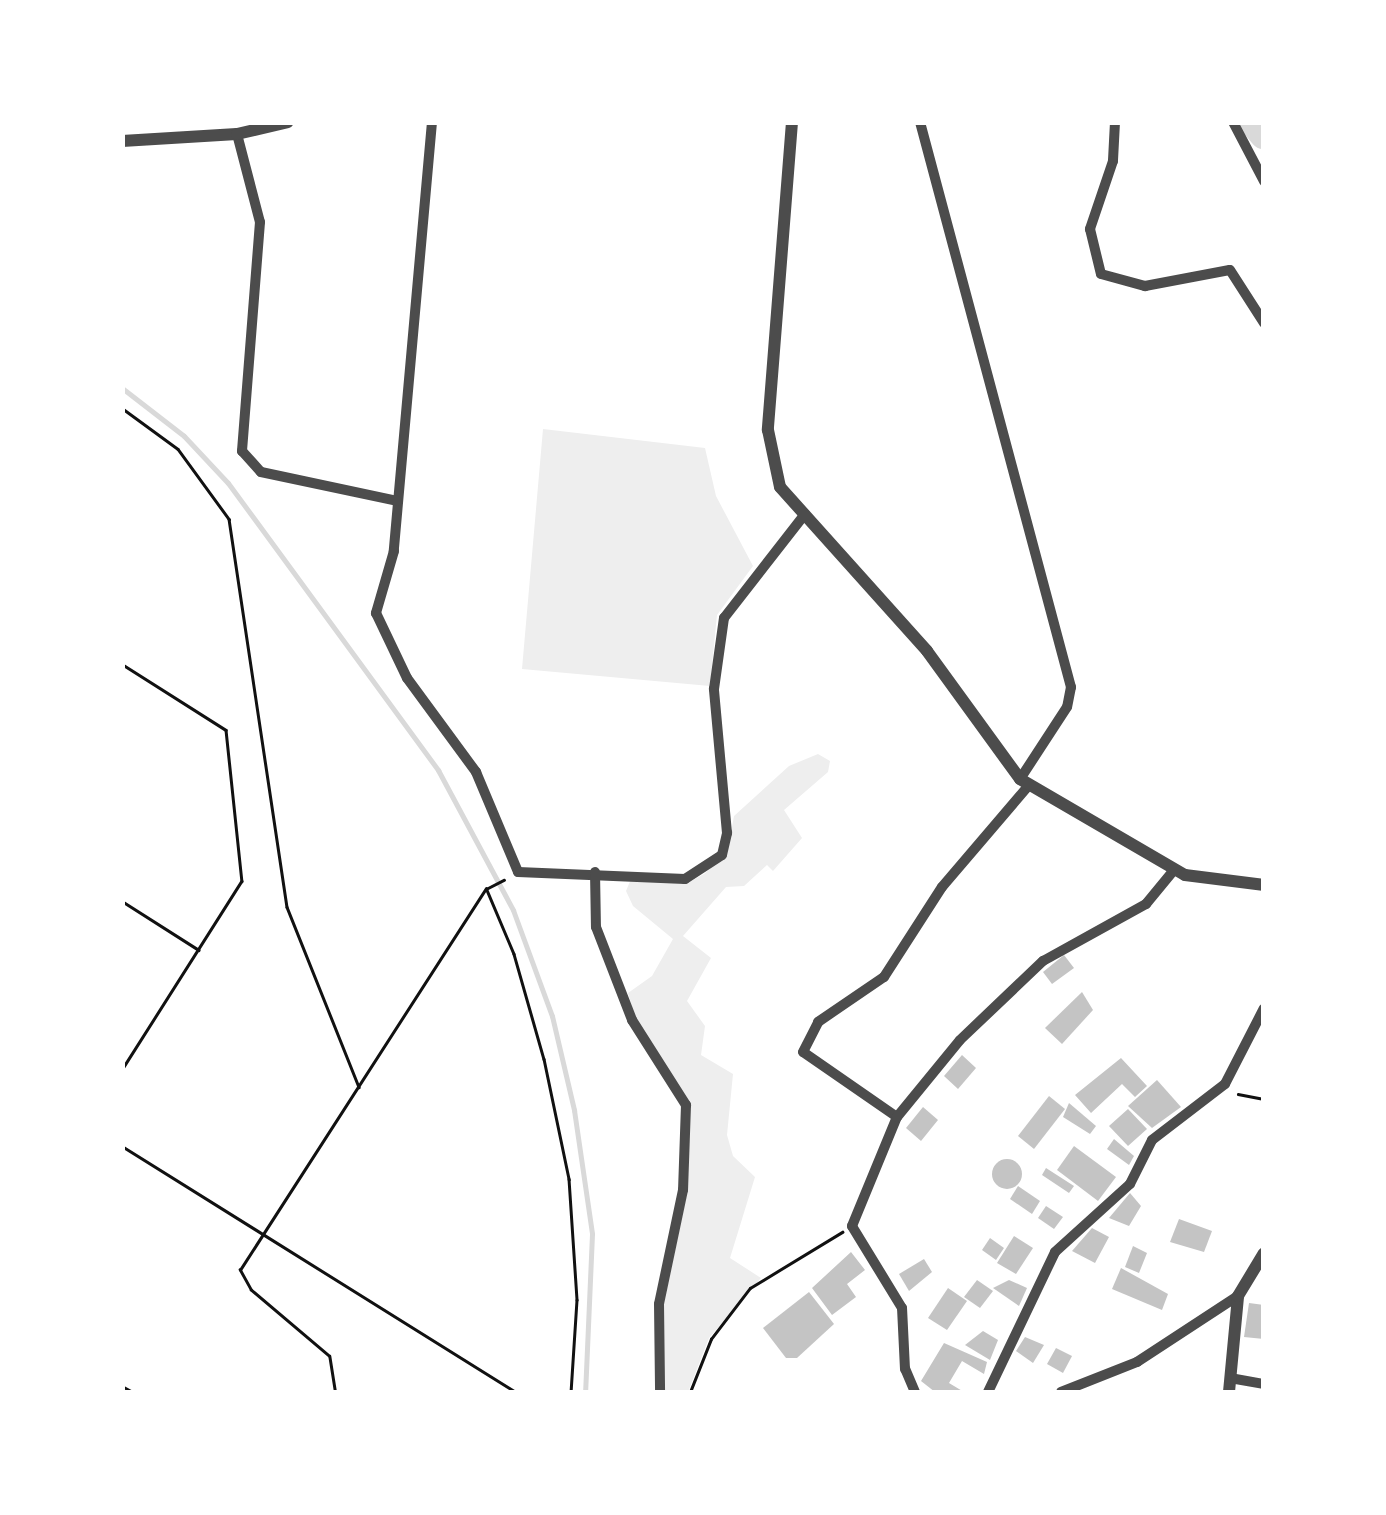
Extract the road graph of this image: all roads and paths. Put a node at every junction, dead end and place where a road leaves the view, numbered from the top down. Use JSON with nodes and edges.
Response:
{"nodes":[{"id":1,"x":288,"y":122,"type":"edge"},
{"id":2,"x":432,"y":122,"type":"edge"},
{"id":3,"x":792,"y":122,"type":"edge"},
{"id":4,"x":920,"y":122,"type":"edge"},
{"id":5,"x":1115,"y":122,"type":"edge"},
{"id":6,"x":1233,"y":122,"type":"edge"},
{"id":7,"x":237,"y":134,"type":"junction"},
{"id":8,"x":122,"y":141,"type":"edge"},
{"id":9,"x":1264,"y":181,"type":"edge"},
{"id":10,"x":1264,"y":324,"type":"edge"},
{"id":11,"x":122,"y":408,"type":"edge"},
{"id":12,"x":397,"y":501,"type":"junction"},
{"id":13,"x":805,"y":514,"type":"junction"},
{"id":14,"x":122,"y":664,"type":"edge"},
{"id":15,"x":1025,"y":782,"type":"junction"},
{"id":16,"x":1174,"y":870,"type":"junction"},
{"id":17,"x":518,"y":872,"type":"junction"},
{"id":18,"x":594,"y":872,"type":"junction"},
{"id":19,"x":1264,"y":885,"type":"edge"},
{"id":20,"x":486,"y":888,"type":"junction"},
{"id":21,"x":122,"y":901,"type":"edge"},
{"id":22,"x":200,"y":950,"type":"junction"},
{"id":23,"x":1264,"y":1008,"type":"edge"},
{"id":24,"x":122,"y":1070,"type":"edge"},
{"id":25,"x":1224,"y":1084,"type":"junction"},
{"id":26,"x":359,"y":1087,"type":"junction"},
{"id":27,"x":1264,"y":1099,"type":"edge"},
{"id":28,"x":898,"y":1117,"type":"junction"},
{"id":29,"x":122,"y":1146,"type":"edge"},
{"id":30,"x":852,"y":1226,"type":"junction"},
{"id":31,"x":266,"y":1234,"type":"junction"},
{"id":32,"x":1264,"y":1253,"type":"edge"},
{"id":33,"x":1238,"y":1296,"type":"junction"},
{"id":34,"x":1264,"y":1384,"type":"edge"},
{"id":35,"x":1230,"y":1385,"type":"edge"},
{"id":36,"x":122,"y":1386,"type":"edge"},
{"id":37,"x":133,"y":1392,"type":"edge"},
{"id":38,"x":335,"y":1392,"type":"edge"},
{"id":39,"x":515,"y":1392,"type":"edge"},
{"id":40,"x":571,"y":1392,"type":"edge"},
{"id":41,"x":660,"y":1392,"type":"edge"},
{"id":42,"x":690,"y":1392,"type":"edge"},
{"id":43,"x":915,"y":1392,"type":"edge"},
{"id":44,"x":988,"y":1392,"type":"edge"},
{"id":45,"x":1061,"y":1392,"type":"edge"}],
"edges":[{"from":1,"to":7,"type":"street"},
{"from":2,"to":12,"type":"street"},
{"from":3,"to":13,"type":"street"},
{"from":4,"to":15,"type":"street"},
{"from":5,"to":10,"type":"street"},
{"from":6,"to":9,"type":"street"},
{"from":7,"to":8,"type":"street"},
{"from":7,"to":12,"type":"street"},
{"from":11,"to":26,"type":"path"},
{"from":12,"to":17,"type":"street"},
{"from":13,"to":15,"type":"street"},
{"from":13,"to":18,"type":"street"},
{"from":14,"to":22,"type":"path"},
{"from":15,"to":16,"type":"street"},
{"from":15,"to":28,"type":"street"},
{"from":16,"to":19,"type":"street"},
{"from":16,"to":28,"type":"street"},
{"from":17,"to":18,"type":"street"},
{"from":17,"to":20,"type":"path"},
{"from":18,"to":41,"type":"street"},
{"from":20,"to":26,"type":"path"},
{"from":20,"to":40,"type":"path"},
{"from":21,"to":22,"type":"path"},
{"from":22,"to":24,"type":"path"},
{"from":23,"to":25,"type":"street"},
{"from":25,"to":27,"type":"path"},
{"from":25,"to":44,"type":"street"},
{"from":26,"to":31,"type":"path"},
{"from":28,"to":30,"type":"street"},
{"from":29,"to":31,"type":"path"},
{"from":30,"to":42,"type":"path"},
{"from":30,"to":43,"type":"street"},
{"from":31,"to":38,"type":"path"},
{"from":31,"to":39,"type":"path"},
{"from":32,"to":33,"type":"street"},
{"from":33,"to":35,"type":"street"},
{"from":33,"to":45,"type":"street"},
{"from":34,"to":35,"type":"street"},
{"from":36,"to":37,"type":"path"}]}
